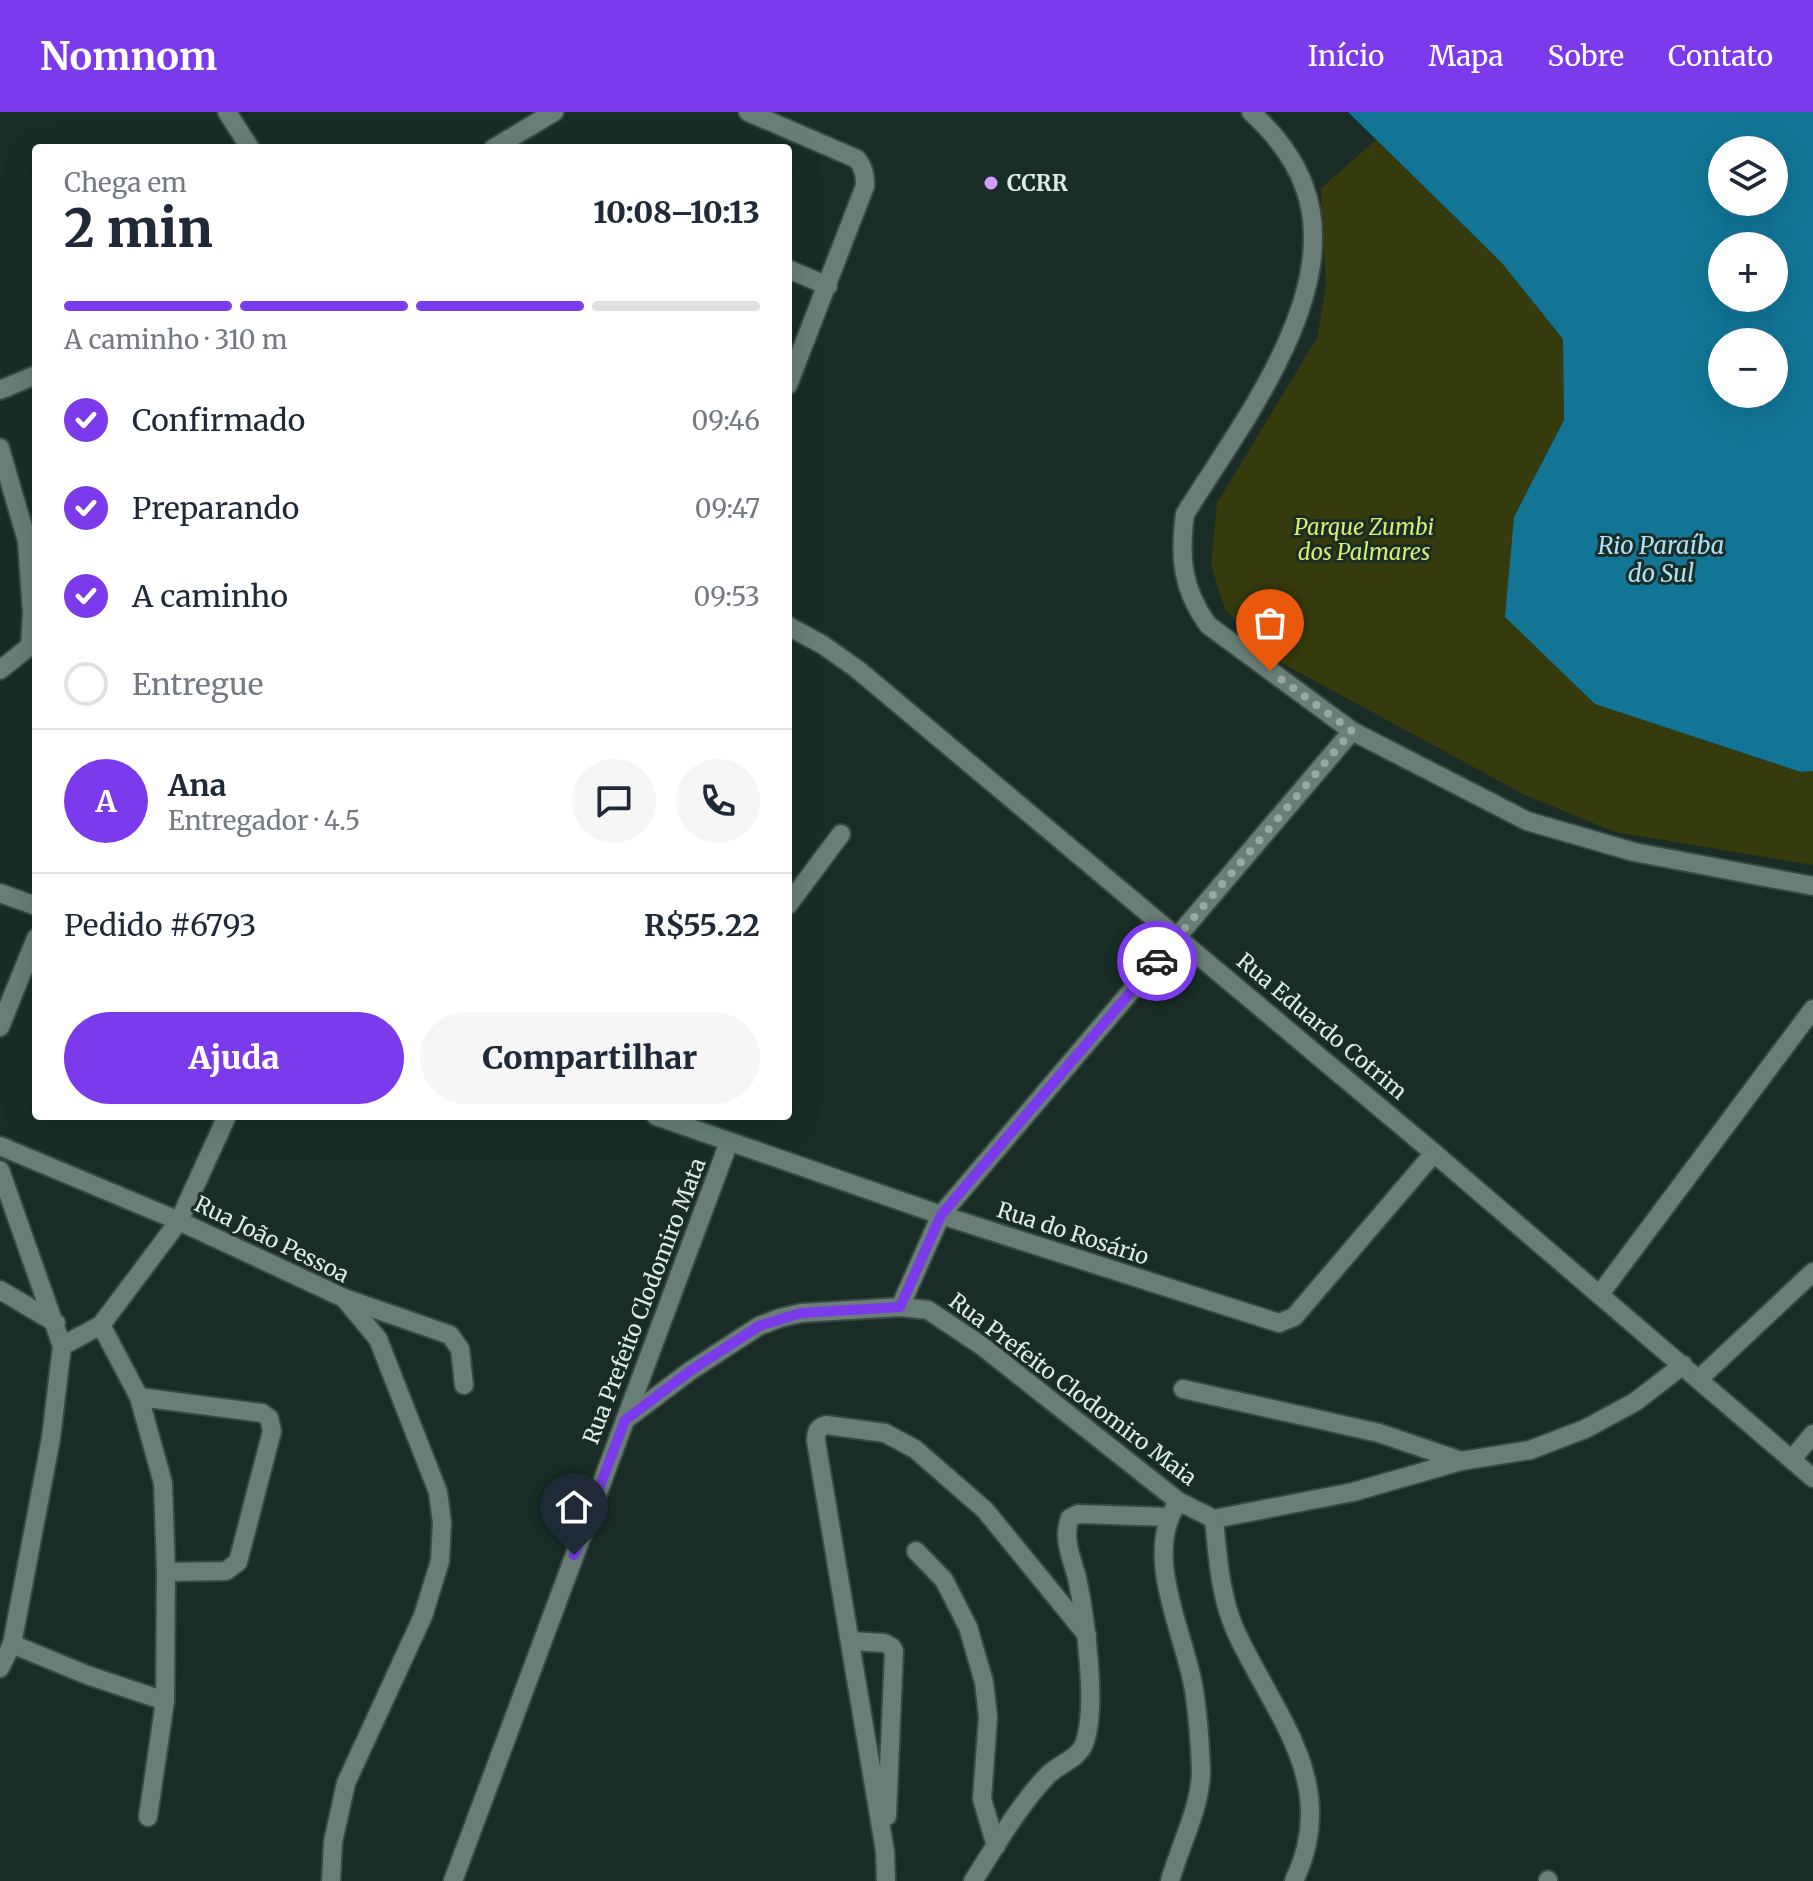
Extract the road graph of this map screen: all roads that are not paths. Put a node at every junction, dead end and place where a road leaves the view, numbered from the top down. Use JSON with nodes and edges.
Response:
{"nodes":[{"id":1,"x":227,"y":112,"type":"edge"},
{"id":2,"x":748,"y":112,"type":"edge"},
{"id":3,"x":1251,"y":112,"type":"edge"},
{"id":4,"x":546,"y":114,"type":"edge"},
{"id":5,"x":247,"y":144,"type":"edge"},
{"id":6,"x":502,"y":144,"type":"edge"},
{"id":7,"x":792,"y":271,"type":"edge"},
{"id":8,"x":828,"y":286,"type":"junction"},
{"id":9,"x":792,"y":375,"type":"edge"},
{"id":10,"x":32,"y":377,"type":"edge"},
{"id":11,"x":0,"y":390,"type":"edge"},
{"id":12,"x":0,"y":448,"type":"edge"},
{"id":13,"x":32,"y":543,"type":"edge"},
{"id":14,"x":32,"y":613,"type":"edge"},
{"id":15,"x":792,"y":628,"type":"edge"},
{"id":16,"x":32,"y":649,"type":"edge"},
{"id":17,"x":0,"y":670,"type":"edge"},
{"id":18,"x":1352,"y":731,"type":"junction"},
{"id":19,"x":841,"y":834,"type":"dead end"},
{"id":20,"x":1813,"y":886,"type":"edge"},
{"id":21,"x":0,"y":893,"type":"edge"},
{"id":22,"x":792,"y":900,"type":"edge"},
{"id":23,"x":32,"y":905,"type":"edge"},
{"id":24,"x":1178,"y":936,"type":"junction"},
{"id":25,"x":32,"y":948,"type":"edge"},
{"id":26,"x":1813,"y":1009,"type":"edge"},
{"id":27,"x":0,"y":1027,"type":"edge"},
{"id":28,"x":225,"y":1120,"type":"edge"},
{"id":29,"x":667,"y":1120,"type":"edge"},
{"id":30,"x":729,"y":1142,"type":"junction"},
{"id":31,"x":0,"y":1146,"type":"edge"},
{"id":32,"x":1434,"y":1153,"type":"junction"},
{"id":33,"x":0,"y":1170,"type":"edge"},
{"id":34,"x":941,"y":1215,"type":"junction"},
{"id":35,"x":179,"y":1221,"type":"junction"},
{"id":36,"x":1813,"y":1272,"type":"edge"},
{"id":37,"x":0,"y":1290,"type":"edge"},
{"id":38,"x":1600,"y":1294,"type":"junction"},
{"id":39,"x":344,"y":1298,"type":"junction"},
{"id":40,"x":900,"y":1307,"type":"junction"},
{"id":41,"x":56,"y":1323,"type":"junction"},
{"id":42,"x":101,"y":1325,"type":"junction"},
{"id":43,"x":62,"y":1346,"type":"junction"},
{"id":44,"x":1683,"y":1365,"type":"junction"},
{"id":45,"x":1699,"y":1379,"type":"junction"},
{"id":46,"x":464,"y":1385,"type":"dead end"},
{"id":47,"x":1183,"y":1389,"type":"dead end"},
{"id":48,"x":139,"y":1397,"type":"junction"},
{"id":49,"x":625,"y":1420,"type":"junction"},
{"id":50,"x":1813,"y":1434,"type":"edge"},
{"id":51,"x":1792,"y":1459,"type":"junction"},
{"id":52,"x":1461,"y":1461,"type":"junction"},
{"id":53,"x":1813,"y":1478,"type":"edge"},
{"id":54,"x":1174,"y":1509,"type":"junction"},
{"id":55,"x":1214,"y":1519,"type":"junction"},
{"id":56,"x":916,"y":1551,"type":"dead end"},
{"id":57,"x":166,"y":1572,"type":"junction"},
{"id":58,"x":1087,"y":1635,"type":"junction"},
{"id":59,"x":850,"y":1641,"type":"junction"},
{"id":60,"x":12,"y":1644,"type":"junction"},
{"id":61,"x":0,"y":1668,"type":"edge"},
{"id":62,"x":165,"y":1701,"type":"junction"},
{"id":63,"x":148,"y":1817,"type":"dead end"},
{"id":64,"x":996,"y":1846,"type":"junction"},
{"id":65,"x":885,"y":1851,"type":"junction"},
{"id":66,"x":331,"y":1881,"type":"edge"},
{"id":67,"x":453,"y":1881,"type":"edge"},
{"id":68,"x":886,"y":1881,"type":"edge"},
{"id":69,"x":973,"y":1881,"type":"edge"},
{"id":70,"x":1170,"y":1881,"type":"edge"},
{"id":71,"x":1294,"y":1881,"type":"edge"}],
"edges":[{"from":1,"to":5,"type":"street"},
{"from":2,"to":8,"type":"street"},
{"from":3,"to":18,"type":"street"},
{"from":4,"to":6,"type":"street"},
{"from":7,"to":8,"type":"street"},
{"from":8,"to":9,"type":"street"},
{"from":10,"to":11,"type":"street"},
{"from":12,"to":13,"type":"street"},
{"from":13,"to":14,"type":"street"},
{"from":15,"to":24,"type":"street","name":"Rua Eduardo Cotrim"},
{"from":16,"to":17,"type":"street"},
{"from":18,"to":20,"type":"street"},
{"from":18,"to":24,"type":"street"},
{"from":19,"to":22,"type":"street"},
{"from":21,"to":23,"type":"street"},
{"from":24,"to":32,"type":"street","name":"Rua Eduardo Cotrim"},
{"from":24,"to":34,"type":"street"},
{"from":25,"to":27,"type":"street"},
{"from":26,"to":38,"type":"street"},
{"from":28,"to":35,"type":"street"},
{"from":29,"to":30,"type":"street","name":"Rua do Rosário"},
{"from":30,"to":34,"type":"street","name":"Rua do Rosário"},
{"from":30,"to":49,"type":"street","name":"Rua Prefeito Clodomiro Mata"},
{"from":31,"to":35,"type":"street","name":"Rua João Pessoa"},
{"from":32,"to":34,"type":"street","name":"Rua do Rosário"},
{"from":32,"to":38,"type":"street","name":"Rua Eduardo Cotrim"},
{"from":33,"to":41,"type":"street"},
{"from":34,"to":40,"type":"street"},
{"from":35,"to":39,"type":"street","name":"Rua João Pessoa"},
{"from":35,"to":42,"type":"street"},
{"from":36,"to":45,"type":"street"},
{"from":37,"to":41,"type":"street"},
{"from":38,"to":44,"type":"street","name":"Rua Eduardo Cotrim"},
{"from":39,"to":46,"type":"street"},
{"from":39,"to":66,"type":"street","name":"Rua João Pessoa"},
{"from":40,"to":49,"type":"street","name":"Rua Prefeito Clodomiro Maia"},
{"from":40,"to":54,"type":"street","name":"Rua Prefeito Clodomiro Maia"},
{"from":41,"to":43,"type":"street"},
{"from":42,"to":43,"type":"street"},
{"from":42,"to":48,"type":"street"},
{"from":43,"to":60,"type":"street"},
{"from":44,"to":45,"type":"street","name":"Rua Eduardo Cotrim"},
{"from":44,"to":52,"type":"street"},
{"from":45,"to":51,"type":"street","name":"Rua Eduardo Cotrim"},
{"from":47,"to":52,"type":"street"},
{"from":48,"to":57,"type":"street"},
{"from":48,"to":57,"type":"street"},
{"from":49,"to":67,"type":"street","name":"Rua Prefeito Clodomiro Mata"},
{"from":50,"to":51,"type":"street"},
{"from":51,"to":53,"type":"street","name":"Rua Eduardo Cotrim"},
{"from":52,"to":55,"type":"street"},
{"from":54,"to":55,"type":"street","name":"Rua Prefeito Clodomiro Maia"},
{"from":54,"to":58,"type":"street"},
{"from":54,"to":70,"type":"street"},
{"from":55,"to":71,"type":"street"},
{"from":56,"to":64,"type":"street"},
{"from":57,"to":62,"type":"street"},
{"from":58,"to":59,"type":"street"},
{"from":58,"to":64,"type":"street"},
{"from":59,"to":65,"type":"street"},
{"from":59,"to":65,"type":"street"},
{"from":60,"to":61,"type":"street"},
{"from":60,"to":62,"type":"street"},
{"from":62,"to":63,"type":"street"},
{"from":64,"to":69,"type":"street"},
{"from":65,"to":68,"type":"street"}]}
